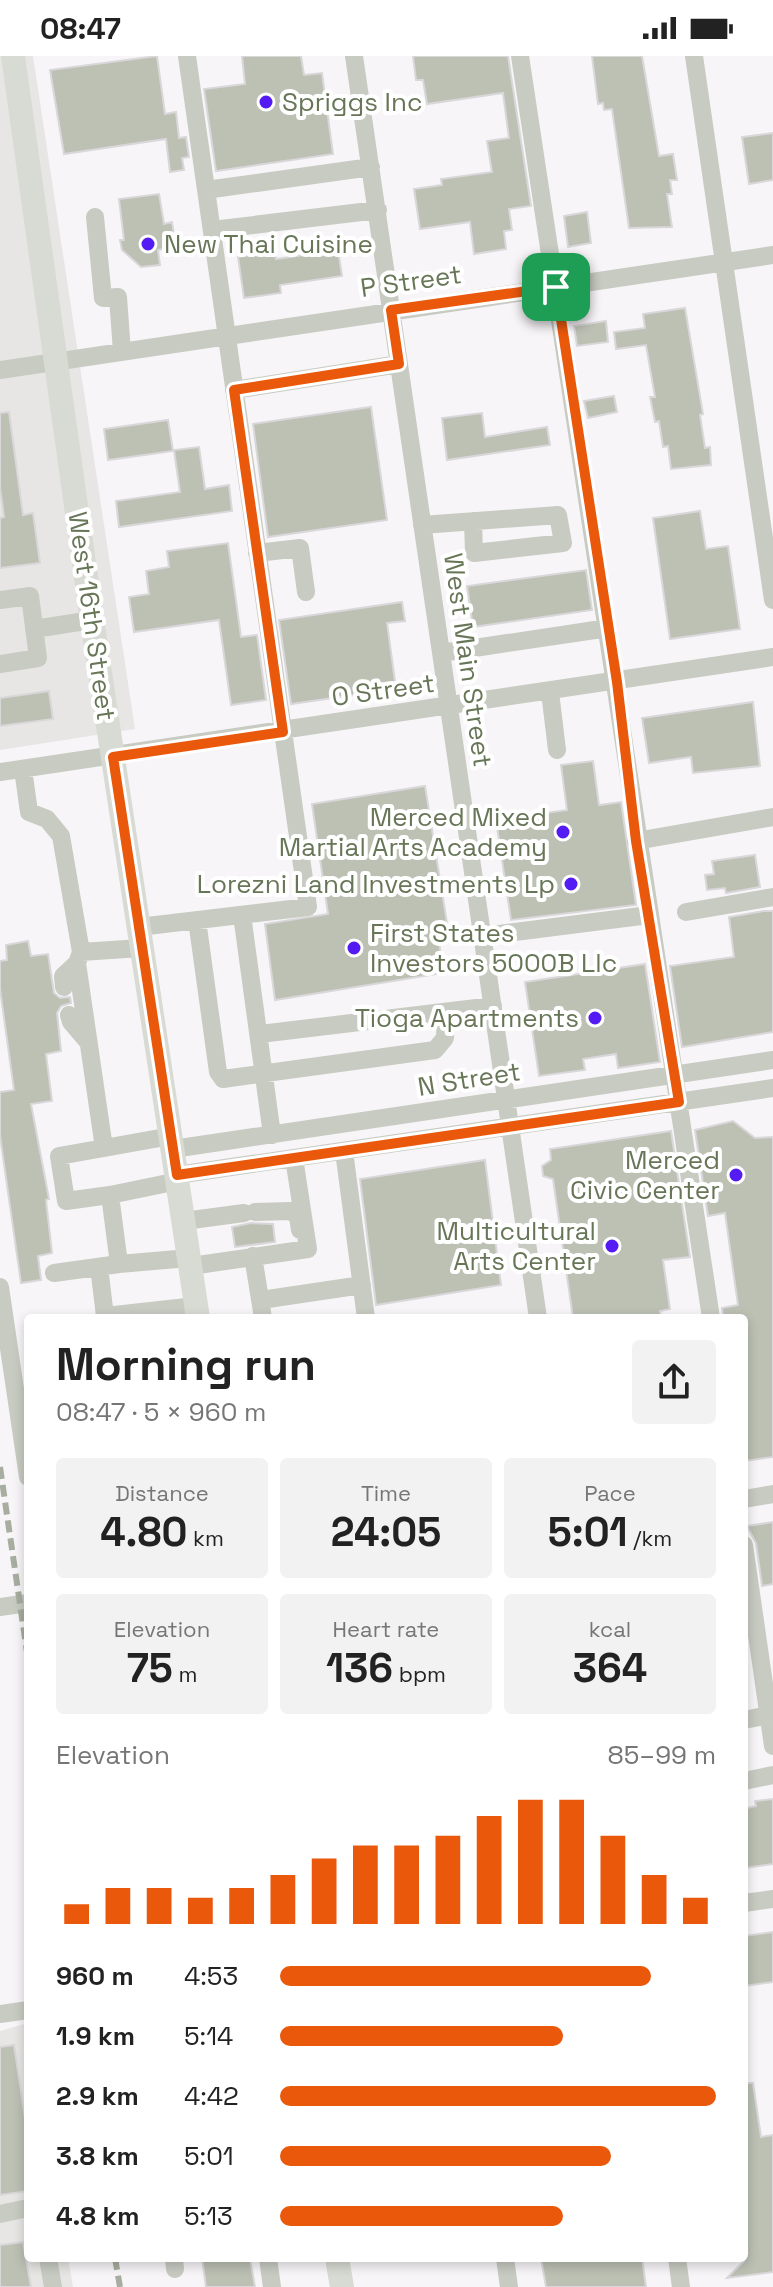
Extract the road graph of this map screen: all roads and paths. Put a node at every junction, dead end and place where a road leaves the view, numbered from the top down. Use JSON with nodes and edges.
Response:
{"nodes":[{"id":1,"x":13,"y":56,"type":"edge"},
{"id":2,"x":187,"y":56,"type":"edge"},
{"id":3,"x":354,"y":56,"type":"edge"},
{"id":4,"x":520,"y":56,"type":"edge"},
{"id":5,"x":694,"y":56,"type":"edge"},
{"id":6,"x":371,"y":167,"type":"junction"},
{"id":7,"x":206,"y":190,"type":"junction"},
{"id":8,"x":378,"y":210,"type":"junction"},
{"id":9,"x":95,"y":217,"type":"dead end"},
{"id":10,"x":212,"y":230,"type":"junction"},
{"id":11,"x":773,"y":255,"type":"edge"},
{"id":12,"x":723,"y":262,"type":"junction"},
{"id":13,"x":556,"y":287,"type":"junction"},
{"id":14,"x":391,"y":310,"type":"junction"},
{"id":15,"x":226,"y":336,"type":"junction"},
{"id":16,"x":122,"y":352,"type":"junction"},
{"id":17,"x":56,"y":362,"type":"junction"},
{"id":18,"x":399,"y":364,"type":"junction"},
{"id":19,"x":0,"y":370,"type":"edge"},
{"id":20,"x":234,"y":390,"type":"junction"},
{"id":21,"x":473,"y":521,"type":"junction"},
{"id":22,"x":422,"y":525,"type":"junction"},
{"id":23,"x":257,"y":553,"type":"junction"},
{"id":24,"x":306,"y":592,"type":"dead end"},
{"id":25,"x":0,"y":600,"type":"edge"},
{"id":26,"x":773,"y":600,"type":"edge"},
{"id":27,"x":92,"y":620,"type":"junction"},
{"id":28,"x":34,"y":629,"type":"junction"},
{"id":29,"x":595,"y":630,"type":"dead end"},
{"id":30,"x":441,"y":653,"type":"junction"},
{"id":31,"x":773,"y":657,"type":"edge"},
{"id":32,"x":0,"y":664,"type":"edge"},
{"id":33,"x":617,"y":682,"type":"junction"},
{"id":34,"x":550,"y":692,"type":"junction"},
{"id":35,"x":449,"y":707,"type":"junction"},
{"id":36,"x":283,"y":732,"type":"junction"},
{"id":37,"x":557,"y":750,"type":"dead end"},
{"id":38,"x":113,"y":757,"type":"junction"},
{"id":39,"x":23,"y":769,"type":"junction"},
{"id":40,"x":0,"y":772,"type":"edge"},
{"id":41,"x":773,"y":817,"type":"edge"},
{"id":42,"x":636,"y":841,"type":"junction"},
{"id":43,"x":773,"y":897,"type":"edge"},
{"id":44,"x":686,"y":912,"type":"dead end"},
{"id":45,"x":242,"y":915,"type":"junction"},
{"id":46,"x":649,"y":915,"type":"junction"},
{"id":47,"x":197,"y":920,"type":"junction"},
{"id":48,"x":483,"y":936,"type":"junction"},
{"id":49,"x":140,"y":937,"type":"junction"},
{"id":50,"x":79,"y":958,"type":"junction"},
{"id":51,"x":64,"y":987,"type":"dead end"},
{"id":52,"x":493,"y":1006,"type":"junction"},
{"id":53,"x":446,"y":1012,"type":"junction"},
{"id":54,"x":69,"y":1015,"type":"dead end"},
{"id":55,"x":260,"y":1034,"type":"junction"},
{"id":56,"x":88,"y":1042,"type":"junction"},
{"id":57,"x":773,"y":1060,"type":"edge"},
{"id":58,"x":676,"y":1073,"type":"junction"},
{"id":59,"x":265,"y":1076,"type":"junction"},
{"id":60,"x":773,"y":1088,"type":"edge"},
{"id":61,"x":507,"y":1100,"type":"junction"},
{"id":62,"x":679,"y":1102,"type":"junction"},
{"id":63,"x":510,"y":1127,"type":"junction"},
{"id":64,"x":272,"y":1135,"type":"junction"},
{"id":65,"x":172,"y":1143,"type":"junction"},
{"id":66,"x":104,"y":1148,"type":"junction"},
{"id":67,"x":344,"y":1151,"type":"junction"},
{"id":68,"x":294,"y":1158,"type":"junction"},
{"id":69,"x":178,"y":1178,"type":"junction"},
{"id":70,"x":110,"y":1195,"type":"junction"},
{"id":71,"x":184,"y":1221,"type":"junction"},
{"id":72,"x":253,"y":1256,"type":"junction"},
{"id":73,"x":224,"y":1261,"type":"junction"},
{"id":74,"x":190,"y":1262,"type":"junction"},
{"id":75,"x":119,"y":1264,"type":"junction"},
{"id":76,"x":99,"y":1267,"type":"junction"},
{"id":77,"x":54,"y":1273,"type":"dead end"},
{"id":78,"x":362,"y":1285,"type":"junction"},
{"id":79,"x":0,"y":1287,"type":"edge"},
{"id":80,"x":262,"y":1309,"type":"edge"},
{"id":81,"x":197,"y":1312,"type":"edge"},
{"id":82,"x":105,"y":1314,"type":"edge"},
{"id":83,"x":151,"y":1314,"type":"edge"},
{"id":84,"x":366,"y":1314,"type":"edge"},
{"id":85,"x":537,"y":1314,"type":"edge"},
{"id":86,"x":710,"y":1314,"type":"edge"},
{"id":87,"x":24,"y":1450,"type":"edge"},
{"id":88,"x":773,"y":1494,"type":"edge"},
{"id":89,"x":748,"y":1498,"type":"edge"},
{"id":90,"x":748,"y":1562,"type":"edge"},
{"id":91,"x":24,"y":1604,"type":"edge"},
{"id":92,"x":0,"y":1607,"type":"edge"},
{"id":93,"x":765,"y":1632,"type":"edge"},
{"id":94,"x":768,"y":1668,"type":"edge"},
{"id":95,"x":748,"y":1720,"type":"edge"},
{"id":96,"x":770,"y":1720,"type":"edge"},
{"id":97,"x":773,"y":1746,"type":"edge"},
{"id":98,"x":773,"y":1775,"type":"edge"},
{"id":99,"x":748,"y":1780,"type":"edge"},
{"id":100,"x":773,"y":1899,"type":"edge"},
{"id":101,"x":748,"y":1902,"type":"edge"},
{"id":102,"x":24,"y":2011,"type":"edge"},
{"id":103,"x":0,"y":2014,"type":"edge"},
{"id":104,"x":24,"y":2209,"type":"edge"},
{"id":105,"x":0,"y":2214,"type":"edge"},
{"id":106,"x":49,"y":2262,"type":"edge"},
{"id":107,"x":269,"y":2262,"type":"edge"},
{"id":108,"x":338,"y":2262,"type":"edge"},
{"id":109,"x":506,"y":2262,"type":"edge"},
{"id":110,"x":678,"y":2262,"type":"edge"},
{"id":111,"x":53,"y":2287,"type":"edge"},
{"id":112,"x":272,"y":2287,"type":"edge"},
{"id":113,"x":342,"y":2287,"type":"edge"},
{"id":114,"x":509,"y":2287,"type":"edge"},
{"id":115,"x":681,"y":2287,"type":"edge"}],
"edges":[{"from":1,"to":17,"type":"main road","name":"West 16th Street"},
{"from":2,"to":7,"type":"street"},
{"from":3,"to":6,"type":"street","name":"West Main Street"},
{"from":4,"to":13,"type":"street"},
{"from":5,"to":12,"type":"street"},
{"from":6,"to":7,"type":"street"},
{"from":6,"to":8,"type":"street","name":"West Main Street"},
{"from":7,"to":10,"type":"street"},
{"from":8,"to":10,"type":"street"},
{"from":8,"to":14,"type":"street","name":"West Main Street"},
{"from":9,"to":16,"type":"street"},
{"from":10,"to":15,"type":"street"},
{"from":11,"to":12,"type":"street","name":"P Street"},
{"from":12,"to":13,"type":"street","name":"P Street"},
{"from":12,"to":26,"type":"street"},
{"from":13,"to":14,"type":"street","name":"P Street"},
{"from":13,"to":33,"type":"street"},
{"from":14,"to":15,"type":"street","name":"P Street"},
{"from":14,"to":18,"type":"street","name":"West Main Street"},
{"from":15,"to":16,"type":"street","name":"P Street"},
{"from":15,"to":20,"type":"street"},
{"from":16,"to":17,"type":"street","name":"P Street"},
{"from":17,"to":19,"type":"street","name":"P Street"},
{"from":17,"to":27,"type":"main road","name":"West 16th Street"},
{"from":18,"to":20,"type":"street"},
{"from":18,"to":22,"type":"street","name":"West Main Street"},
{"from":20,"to":23,"type":"street"},
{"from":21,"to":21,"type":"street"},
{"from":21,"to":22,"type":"street"},
{"from":22,"to":30,"type":"street","name":"West Main Street"},
{"from":23,"to":24,"type":"street"},
{"from":23,"to":36,"type":"street"},
{"from":25,"to":28,"type":"street"},
{"from":27,"to":28,"type":"street"},
{"from":27,"to":38,"type":"main road","name":"West 16th Street"},
{"from":28,"to":32,"type":"street"},
{"from":29,"to":30,"type":"street"},
{"from":30,"to":35,"type":"street","name":"West Main Street"},
{"from":31,"to":33,"type":"street","name":"O Street"},
{"from":33,"to":34,"type":"street","name":"O Street"},
{"from":33,"to":42,"type":"street"},
{"from":34,"to":35,"type":"street","name":"O Street"},
{"from":34,"to":37,"type":"street"},
{"from":35,"to":36,"type":"street","name":"O Street"},
{"from":35,"to":48,"type":"street","name":"West Main Street"},
{"from":36,"to":38,"type":"street","name":"O Street"},
{"from":36,"to":45,"type":"street"},
{"from":38,"to":39,"type":"street","name":"O Street"},
{"from":38,"to":49,"type":"main road","name":"West 16th Street"},
{"from":39,"to":40,"type":"street","name":"O Street"},
{"from":39,"to":50,"type":"street"},
{"from":41,"to":42,"type":"street"},
{"from":42,"to":46,"type":"street"},
{"from":43,"to":44,"type":"street"},
{"from":45,"to":47,"type":"street"},
{"from":45,"to":55,"type":"street"},
{"from":46,"to":48,"type":"street"},
{"from":46,"to":58,"type":"street"},
{"from":47,"to":49,"type":"street"},
{"from":47,"to":59,"type":"street"},
{"from":48,"to":52,"type":"street","name":"West Main Street"},
{"from":49,"to":50,"type":"street"},
{"from":49,"to":65,"type":"main road","name":"West 16th Street"},
{"from":50,"to":51,"type":"street"},
{"from":50,"to":56,"type":"street"},
{"from":52,"to":53,"type":"street"},
{"from":52,"to":61,"type":"street","name":"West Main Street"},
{"from":53,"to":55,"type":"street"},
{"from":53,"to":59,"type":"street"},
{"from":54,"to":56,"type":"street"},
{"from":55,"to":59,"type":"street"},
{"from":56,"to":66,"type":"street"},
{"from":57,"to":58,"type":"street","name":"N Street"},
{"from":58,"to":61,"type":"street","name":"N Street"},
{"from":58,"to":62,"type":"street"},
{"from":59,"to":64,"type":"street"},
{"from":60,"to":62,"type":"street","name":"N Street"},
{"from":61,"to":63,"type":"street","name":"West Main Street"},
{"from":61,"to":64,"type":"street","name":"N Street"},
{"from":62,"to":63,"type":"street","name":"N Street"},
{"from":62,"to":86,"type":"street"},
{"from":63,"to":67,"type":"street","name":"N Street"},
{"from":63,"to":85,"type":"street","name":"West Main Street"},
{"from":64,"to":65,"type":"street","name":"N Street"},
{"from":65,"to":66,"type":"street","name":"N Street"},
{"from":65,"to":69,"type":"main road","name":"West 16th Street"},
{"from":66,"to":70,"type":"street","name":"N Street"},
{"from":67,"to":68,"type":"street","name":"N Street"},
{"from":67,"to":78,"type":"street"},
{"from":68,"to":69,"type":"street","name":"N Street"},
{"from":68,"to":72,"type":"street"},
{"from":69,"to":70,"type":"street","name":"N Street"},
{"from":69,"to":71,"type":"main road","name":"West 16th Street"},
{"from":70,"to":75,"type":"street"},
{"from":71,"to":73,"type":"street"},
{"from":71,"to":74,"type":"main road","name":"West 16th Street"},
{"from":72,"to":73,"type":"street"},
{"from":72,"to":80,"type":"street"},
{"from":73,"to":74,"type":"street"},
{"from":74,"to":75,"type":"street"},
{"from":74,"to":81,"type":"main road","name":"West 16th Street"},
{"from":75,"to":76,"type":"street"},
{"from":76,"to":77,"type":"street"},
{"from":76,"to":82,"type":"street"},
{"from":78,"to":80,"type":"street"},
{"from":78,"to":84,"type":"street"},
{"from":79,"to":87,"type":"street"},
{"from":81,"to":83,"type":"street"},
{"from":88,"to":89,"type":"street"},
{"from":90,"to":93,"type":"street"},
{"from":91,"to":92,"type":"street"},
{"from":93,"to":94,"type":"street"},
{"from":94,"to":96,"type":"street"},
{"from":95,"to":96,"type":"street"},
{"from":96,"to":97,"type":"street"},
{"from":98,"to":99,"type":"street"},
{"from":100,"to":101,"type":"street"},
{"from":102,"to":103,"type":"street"},
{"from":104,"to":105,"type":"street"},
{"from":106,"to":111,"type":"street"},
{"from":107,"to":112,"type":"street"},
{"from":108,"to":113,"type":"main road"},
{"from":109,"to":114,"type":"street"},
{"from":110,"to":115,"type":"street"}]}
